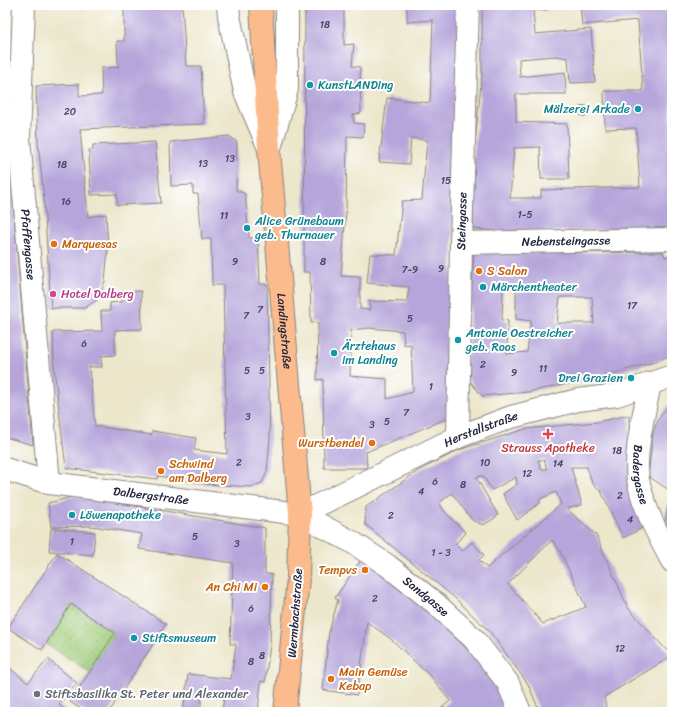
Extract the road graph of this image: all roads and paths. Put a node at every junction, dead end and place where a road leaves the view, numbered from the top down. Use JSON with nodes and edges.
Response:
{"nodes":[{"id":1,"x":24,"y":5,"type":"edge"},
{"id":2,"x":228,"y":5,"type":"edge"},
{"id":3,"x":261,"y":5,"type":"edge"},
{"id":4,"x":287,"y":5,"type":"edge"},
{"id":5,"x":468,"y":5,"type":"edge"},
{"id":6,"x":269,"y":149,"type":"junction"},
{"id":7,"x":672,"y":239,"type":"edge"},
{"id":8,"x":461,"y":242,"type":"junction"},
{"id":9,"x":672,"y":376,"type":"edge"},
{"id":10,"x":650,"y":383,"type":"junction"},
{"id":11,"x":458,"y":438,"type":"junction"},
{"id":12,"x":5,"y":469,"type":"edge"},
{"id":13,"x":49,"y":483,"type":"junction"},
{"id":14,"x":300,"y":514,"type":"junction"},
{"id":15,"x":672,"y":561,"type":"edge"},
{"id":16,"x":285,"y":712,"type":"edge"},
{"id":17,"x":520,"y":712,"type":"edge"}],
"edges":[{"from":1,"to":13,"type":"street","name":"Pfaffengasse"},
{"from":2,"to":6,"type":"street","name":"Landingstraße"},
{"from":3,"to":6,"type":"main road","name":"Landingstraße"},
{"from":4,"to":6,"type":"street","name":"Landingstraße"},
{"from":5,"to":8,"type":"street","name":"Steingasse"},
{"from":6,"to":14,"type":"main road","name":"Landingstraße"},
{"from":7,"to":8,"type":"street","name":"Nebensteingasse"},
{"from":8,"to":11,"type":"street","name":"Steingasse"},
{"from":9,"to":10,"type":"street","name":"Herstallstraße"},
{"from":10,"to":11,"type":"street","name":"Herstallstraße"},
{"from":10,"to":15,"type":"street","name":"Badergasse"},
{"from":11,"to":14,"type":"street","name":"Herstallstraße"},
{"from":12,"to":13,"type":"street","name":"Dalbergstraße"},
{"from":13,"to":14,"type":"street","name":"Dalbergstraße"},
{"from":14,"to":16,"type":"main road","name":"Wermbachstraße"},
{"from":14,"to":17,"type":"street","name":"Sandgasse"}]}
